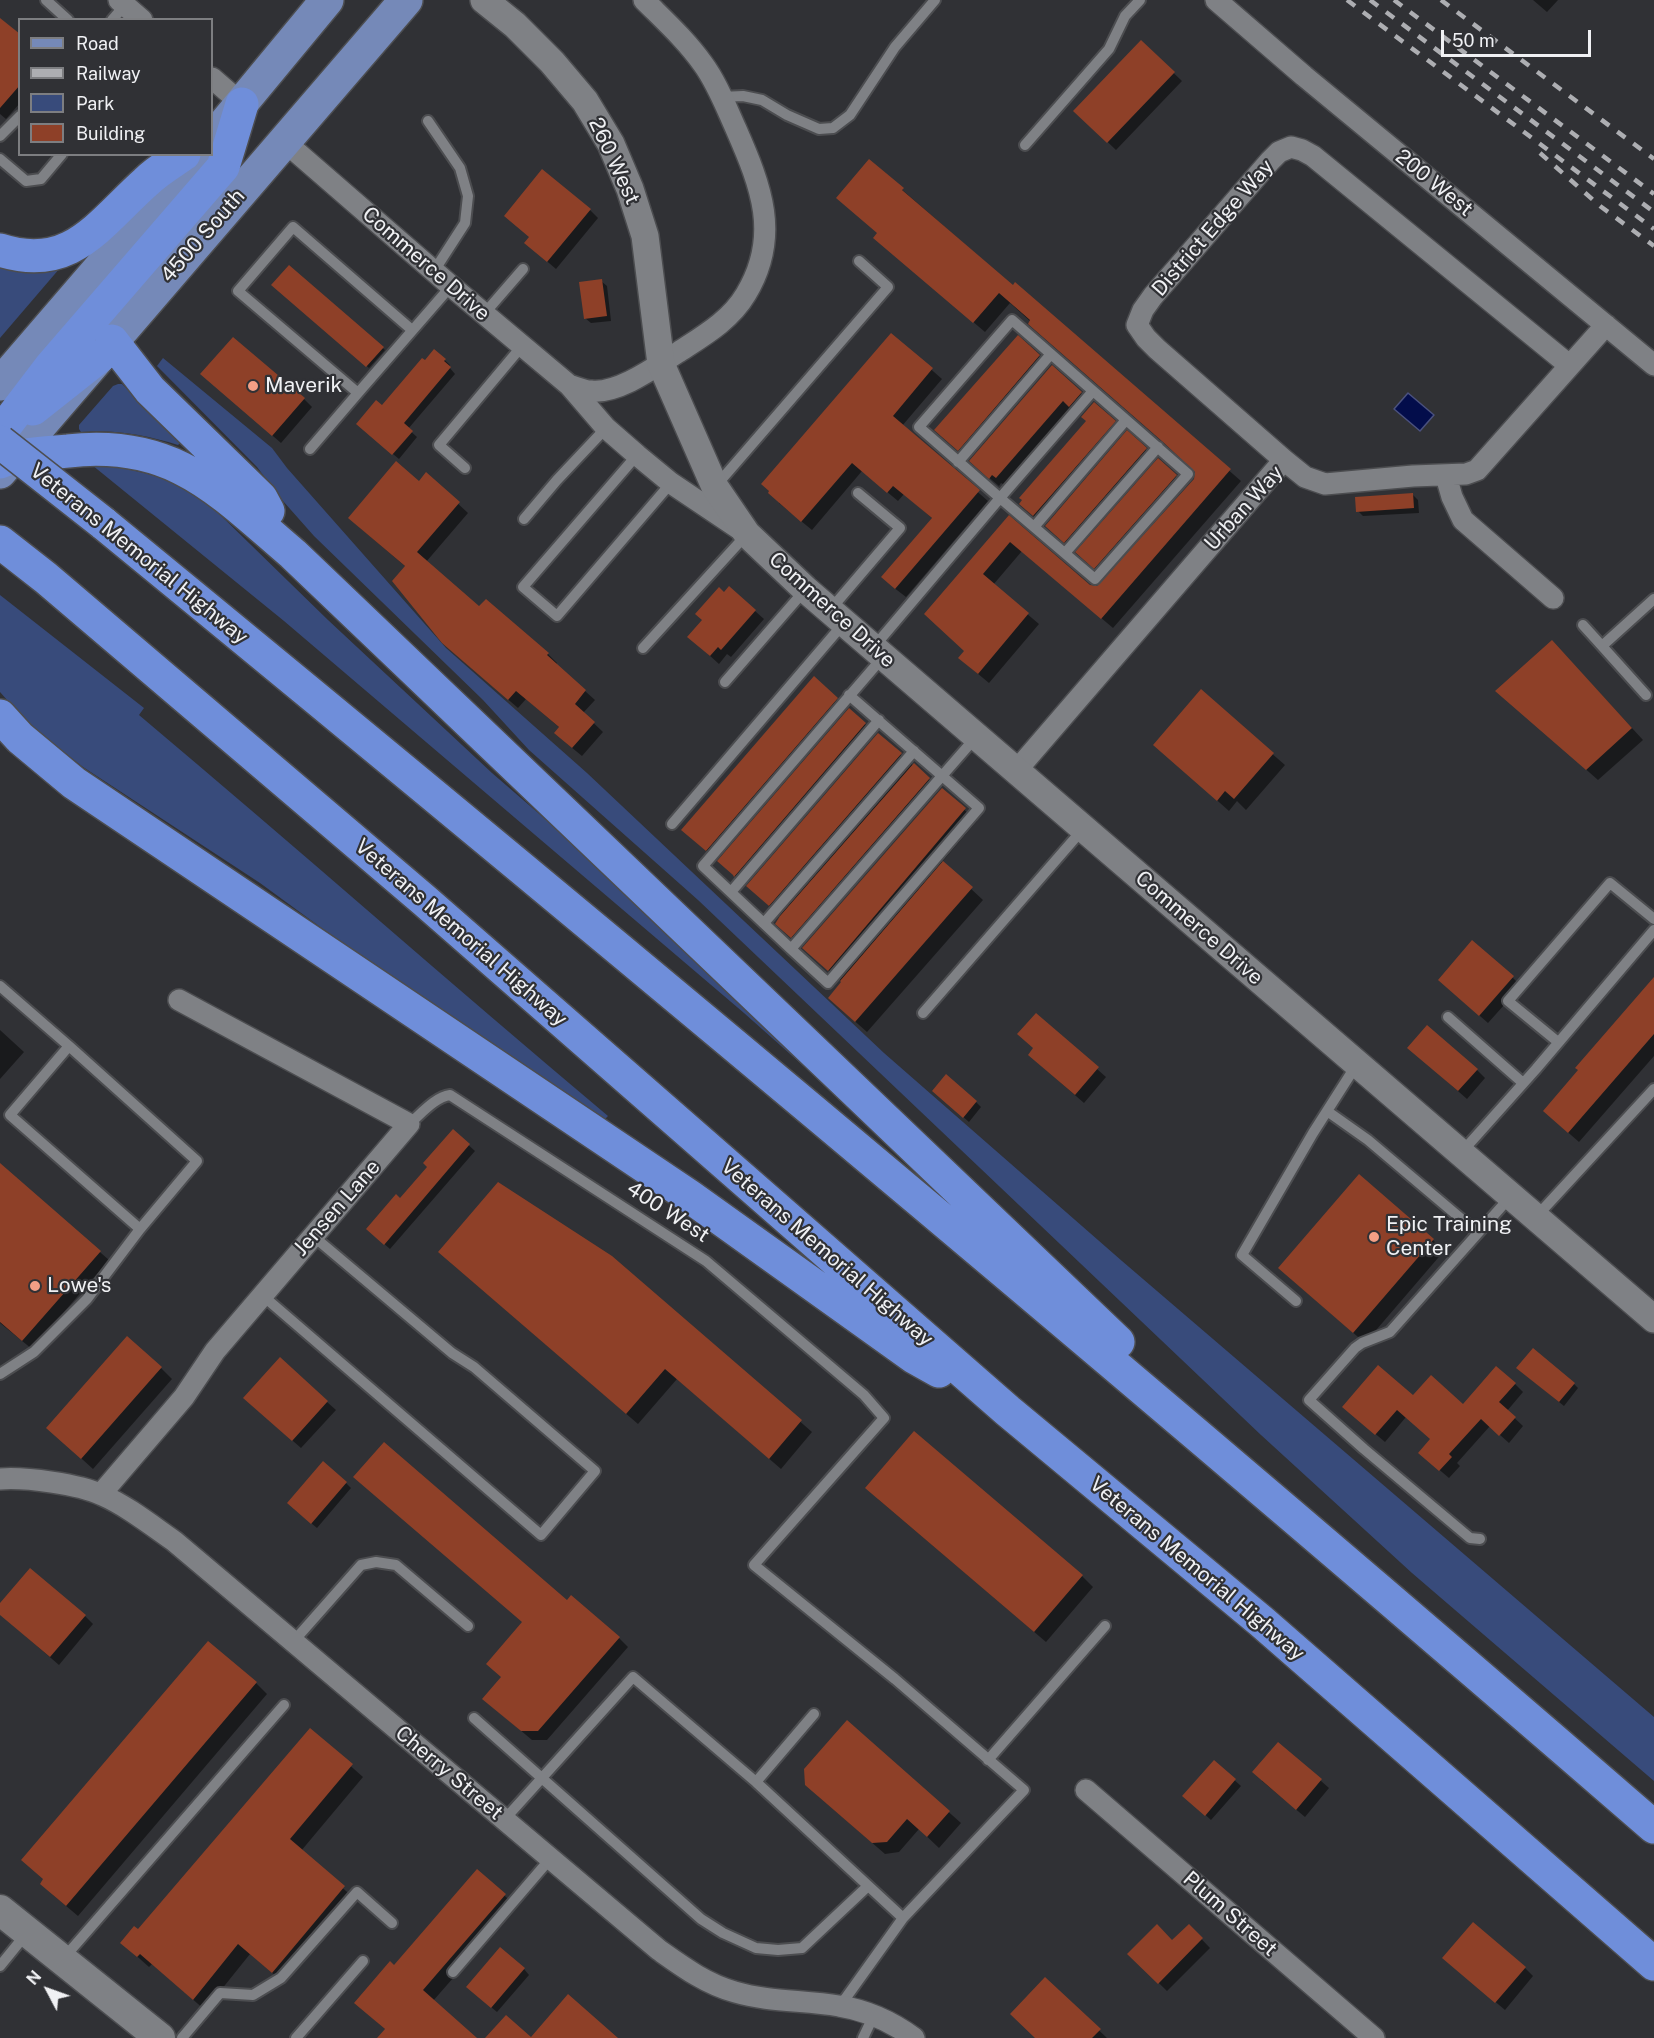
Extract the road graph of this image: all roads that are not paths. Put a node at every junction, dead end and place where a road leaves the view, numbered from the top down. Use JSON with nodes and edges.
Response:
{"nodes":[{"id":1,"x":46,"y":0,"type":"edge"},
{"id":2,"x":327,"y":0,"type":"edge"},
{"id":3,"x":406,"y":0,"type":"edge"},
{"id":4,"x":484,"y":0,"type":"edge"},
{"id":5,"x":644,"y":0,"type":"edge"},
{"id":6,"x":935,"y":0,"type":"edge"},
{"id":7,"x":1140,"y":0,"type":"edge"},
{"id":8,"x":1216,"y":0,"type":"edge"},
{"id":9,"x":119,"y":8,"type":"edge"},
{"id":10,"x":66,"y":18,"type":"edge"},
{"id":11,"x":138,"y":18,"type":"edge"},
{"id":12,"x":213,"y":79,"type":"edge"},
{"id":13,"x":722,"y":97,"type":"junction"},
{"id":14,"x":242,"y":104,"type":"junction"},
{"id":15,"x":18,"y":118,"type":"edge"},
{"id":16,"x":428,"y":121,"type":"dead end"},
{"id":17,"x":1,"y":135,"type":"edge"},
{"id":18,"x":214,"y":135,"type":"edge"},
{"id":19,"x":285,"y":142,"type":"junction"},
{"id":20,"x":1025,"y":145,"type":"dead end"},
{"id":21,"x":60,"y":156,"type":"edge"},
{"id":22,"x":181,"y":156,"type":"edge"},
{"id":23,"x":196,"y":156,"type":"edge"},
{"id":24,"x":0,"y":159,"type":"edge"},
{"id":25,"x":0,"y":250,"type":"edge"},
{"id":26,"x":859,"y":261,"type":"dead end"},
{"id":27,"x":523,"y":269,"type":"dead end"},
{"id":28,"x":434,"y":271,"type":"junction"},
{"id":29,"x":451,"y":286,"type":"junction"},
{"id":30,"x":484,"y":314,"type":"junction"},
{"id":31,"x":1606,"y":325,"type":"junction"},
{"id":32,"x":412,"y":330,"type":"junction"},
{"id":33,"x":522,"y":346,"type":"junction"},
{"id":34,"x":106,"y":348,"type":"junction"},
{"id":35,"x":1051,"y":354,"type":"junction"},
{"id":36,"x":661,"y":364,"type":"junction"},
{"id":37,"x":1654,"y":364,"type":"edge"},
{"id":38,"x":1569,"y":366,"type":"junction"},
{"id":39,"x":0,"y":384,"type":"edge"},
{"id":40,"x":569,"y":385,"type":"junction"},
{"id":41,"x":1093,"y":391,"type":"junction"},
{"id":42,"x":358,"y":393,"type":"junction"},
{"id":43,"x":1126,"y":420,"type":"junction"},
{"id":44,"x":606,"y":428,"type":"junction"},
{"id":45,"x":1158,"y":447,"type":"junction"},
{"id":46,"x":310,"y":449,"type":"dead end"},
{"id":47,"x":2,"y":450,"type":"edge"},
{"id":48,"x":637,"y":455,"type":"junction"},
{"id":49,"x":1284,"y":460,"type":"junction"},
{"id":50,"x":958,"y":462,"type":"junction"},
{"id":51,"x":465,"y":468,"type":"dead end"},
{"id":52,"x":1446,"y":476,"type":"junction"},
{"id":53,"x":671,"y":483,"type":"junction"},
{"id":54,"x":715,"y":487,"type":"junction"},
{"id":55,"x":858,"y":493,"type":"dead end"},
{"id":56,"x":1000,"y":498,"type":"junction"},
{"id":57,"x":524,"y":519,"type":"dead end"},
{"id":58,"x":1034,"y":527,"type":"junction"},
{"id":59,"x":747,"y":534,"type":"junction"},
{"id":60,"x":0,"y":542,"type":"edge"},
{"id":61,"x":1065,"y":553,"type":"junction"},
{"id":62,"x":293,"y":554,"type":"junction"},
{"id":63,"x":805,"y":589,"type":"junction"},
{"id":64,"x":1553,"y":598,"type":"dead end"},
{"id":65,"x":1654,"y":599,"type":"edge"},
{"id":66,"x":837,"y":617,"type":"junction"},
{"id":67,"x":1583,"y":625,"type":"dead end"},
{"id":68,"x":1602,"y":646,"type":"junction"},
{"id":69,"x":643,"y":648,"type":"dead end"},
{"id":70,"x":878,"y":652,"type":"junction"},
{"id":71,"x":725,"y":682,"type":"dead end"},
{"id":72,"x":849,"y":695,"type":"junction"},
{"id":73,"x":1646,"y":695,"type":"dead end"},
{"id":74,"x":0,"y":716,"type":"edge"},
{"id":75,"x":879,"y":720,"type":"junction"},
{"id":76,"x":976,"y":736,"type":"junction"},
{"id":77,"x":0,"y":747,"type":"edge"},
{"id":78,"x":914,"y":751,"type":"junction"},
{"id":79,"x":1016,"y":771,"type":"junction"},
{"id":80,"x":942,"y":775,"type":"junction"},
{"id":81,"x":74,"y":783,"type":"junction"},
{"id":82,"x":672,"y":824,"type":"dead end"},
{"id":83,"x":1083,"y":829,"type":"junction"},
{"id":84,"x":731,"y":892,"type":"junction"},
{"id":85,"x":1654,"y":919,"type":"edge"},
{"id":86,"x":764,"y":923,"type":"junction"},
{"id":87,"x":1654,"y":930,"type":"edge"},
{"id":88,"x":791,"y":949,"type":"junction"},
{"id":89,"x":0,"y":986,"type":"edge"},
{"id":90,"x":179,"y":1000,"type":"dead end"},
{"id":91,"x":922,"y":1013,"type":"dead end"},
{"id":92,"x":1448,"y":1017,"type":"dead end"},
{"id":93,"x":1558,"y":1042,"type":"junction"},
{"id":94,"x":69,"y":1046,"type":"junction"},
{"id":95,"x":1357,"y":1064,"type":"junction"},
{"id":96,"x":1522,"y":1083,"type":"junction"},
{"id":97,"x":1654,"y":1089,"type":"edge"},
{"id":98,"x":1327,"y":1111,"type":"junction"},
{"id":99,"x":409,"y":1124,"type":"junction"},
{"id":100,"x":1461,"y":1153,"type":"junction"},
{"id":101,"x":1511,"y":1196,"type":"junction"},
{"id":102,"x":1535,"y":1217,"type":"junction"},
{"id":103,"x":140,"y":1229,"type":"junction"},
{"id":104,"x":1478,"y":1233,"type":"junction"},
{"id":105,"x":313,"y":1236,"type":"junction"},
{"id":106,"x":261,"y":1295,"type":"junction"},
{"id":107,"x":1296,"y":1301,"type":"dead end"},
{"id":108,"x":1654,"y":1319,"type":"edge"},
{"id":109,"x":0,"y":1374,"type":"edge"},
{"id":110,"x":1008,"y":1411,"type":"junction"},
{"id":111,"x":0,"y":1479,"type":"edge"},
{"id":112,"x":101,"y":1494,"type":"junction"},
{"id":113,"x":1480,"y":1539,"type":"dead end"},
{"id":114,"x":1347,"y":1561,"type":"junction"},
{"id":115,"x":468,"y":1626,"type":"dead end"},
{"id":116,"x":1105,"y":1626,"type":"dead end"},
{"id":117,"x":293,"y":1641,"type":"junction"},
{"id":118,"x":284,"y":1704,"type":"dead end"},
{"id":119,"x":814,"y":1714,"type":"dead end"},
{"id":120,"x":474,"y":1718,"type":"dead end"},
{"id":121,"x":988,"y":1760,"type":"junction"},
{"id":122,"x":542,"y":1778,"type":"junction"},
{"id":123,"x":756,"y":1782,"type":"junction"},
{"id":124,"x":1086,"y":1790,"type":"dead end"},
{"id":125,"x":504,"y":1820,"type":"junction"},
{"id":126,"x":1654,"y":1827,"type":"edge"},
{"id":127,"x":550,"y":1859,"type":"junction"},
{"id":128,"x":868,"y":1886,"type":"junction"},
{"id":129,"x":0,"y":1910,"type":"edge"},
{"id":130,"x":903,"y":1918,"type":"junction"},
{"id":131,"x":392,"y":1923,"type":"dead end"},
{"id":132,"x":28,"y":1931,"type":"junction"},
{"id":133,"x":63,"y":1959,"type":"junction"},
{"id":134,"x":363,"y":1961,"type":"dead end"},
{"id":135,"x":1654,"y":1964,"type":"edge"},
{"id":136,"x":0,"y":1966,"type":"edge"},
{"id":137,"x":453,"y":1972,"type":"dead end"},
{"id":138,"x":840,"y":2006,"type":"junction"},
{"id":139,"x":874,"y":2015,"type":"junction"},
{"id":140,"x":160,"y":2038,"type":"edge"},
{"id":141,"x":182,"y":2038,"type":"edge"},
{"id":142,"x":296,"y":2038,"type":"edge"},
{"id":143,"x":863,"y":2038,"type":"edge"},
{"id":144,"x":914,"y":2038,"type":"edge"},
{"id":145,"x":1374,"y":2038,"type":"edge"}],
"edges":[{"from":1,"to":10,"type":"lane"},
{"from":2,"to":14,"type":"main road"},
{"from":3,"to":19,"type":"main road","name":"4500 South"},
{"from":4,"to":36,"type":"street","name":"260 West"},
{"from":5,"to":13,"type":"street"},
{"from":6,"to":13,"type":"lane"},
{"from":7,"to":20,"type":"lane"},
{"from":8,"to":31,"type":"street","name":"200 West"},
{"from":9,"to":11,"type":"street"},
{"from":12,"to":14,"type":"street"},
{"from":13,"to":36,"type":"street"},
{"from":14,"to":18,"type":"main road"},
{"from":14,"to":47,"type":"highway"},
{"from":15,"to":17,"type":"lane"},
{"from":16,"to":28,"type":"lane"},
{"from":19,"to":28,"type":"street","name":"Commerce Drive"},
{"from":19,"to":34,"type":"main road","name":"4500 South"},
{"from":21,"to":24,"type":"lane"},
{"from":22,"to":25,"type":"highway"},
{"from":23,"to":39,"type":"main road"},
{"from":26,"to":54,"type":"lane"},
{"from":27,"to":30,"type":"lane"},
{"from":28,"to":29,"type":"street","name":"Commerce Drive"},
{"from":29,"to":30,"type":"street","name":"Commerce Drive"},
{"from":29,"to":32,"type":"lane"},
{"from":30,"to":33,"type":"street","name":"Commerce Drive"},
{"from":31,"to":37,"type":"street","name":"200 West"},
{"from":31,"to":38,"type":"street","name":"Urban Way"},
{"from":32,"to":42,"type":"lane"},
{"from":32,"to":42,"type":"lane"},
{"from":33,"to":40,"type":"street","name":"Commerce Drive"},
{"from":33,"to":51,"type":"lane"},
{"from":34,"to":47,"type":"main road","name":"4500 South"},
{"from":34,"to":62,"type":"highway"},
{"from":35,"to":41,"type":"lane"},
{"from":35,"to":50,"type":"lane"},
{"from":35,"to":50,"type":"lane"},
{"from":36,"to":40,"type":"street","name":"Commerce Drive"},
{"from":36,"to":54,"type":"street","name":"Commerce Drive"},
{"from":38,"to":49,"type":"street","name":"District Edge Way"},
{"from":38,"to":52,"type":"street","name":"Urban Way"},
{"from":40,"to":44,"type":"street","name":"Commerce Drive"},
{"from":41,"to":43,"type":"lane"},
{"from":41,"to":56,"type":"lane"},
{"from":42,"to":46,"type":"lane"},
{"from":43,"to":45,"type":"lane"},
{"from":43,"to":58,"type":"lane"},
{"from":44,"to":48,"type":"street","name":"Commerce Drive"},
{"from":44,"to":57,"type":"lane"},
{"from":45,"to":61,"type":"lane"},
{"from":45,"to":61,"type":"lane"},
{"from":47,"to":62,"type":"highway"},
{"from":47,"to":114,"type":"highway","name":"Veterans Memorial Highway","bridge":true},
{"from":48,"to":53,"type":"street","name":"Commerce Drive"},
{"from":48,"to":53,"type":"lane"},
{"from":49,"to":52,"type":"street","name":"Urban Way"},
{"from":49,"to":79,"type":"street","name":"Urban Way"},
{"from":50,"to":56,"type":"lane"},
{"from":52,"to":64,"type":"street"},
{"from":53,"to":59,"type":"street","name":"Commerce Drive"},
{"from":54,"to":59,"type":"street","name":"Commerce Drive"},
{"from":55,"to":66,"type":"lane"},
{"from":56,"to":58,"type":"lane"},
{"from":56,"to":70,"type":"lane"},
{"from":58,"to":61,"type":"lane"},
{"from":59,"to":63,"type":"street","name":"Commerce Drive"},
{"from":59,"to":69,"type":"lane"},
{"from":60,"to":110,"type":"highway","name":"Veterans Memorial Highway"},
{"from":62,"to":114,"type":"highway"},
{"from":63,"to":66,"type":"street","name":"Commerce Drive"},
{"from":63,"to":71,"type":"lane"},
{"from":65,"to":68,"type":"lane"},
{"from":66,"to":70,"type":"street","name":"Commerce Drive"},
{"from":66,"to":82,"type":"lane"},
{"from":67,"to":68,"type":"lane"},
{"from":68,"to":73,"type":"lane"},
{"from":70,"to":72,"type":"lane"},
{"from":70,"to":76,"type":"street","name":"Commerce Drive"},
{"from":72,"to":75,"type":"lane"},
{"from":72,"to":84,"type":"lane"},
{"from":74,"to":81,"type":"highway"},
{"from":75,"to":78,"type":"lane"},
{"from":75,"to":84,"type":"lane"},
{"from":76,"to":79,"type":"street","name":"Commerce Drive"},
{"from":76,"to":80,"type":"lane"},
{"from":77,"to":81,"type":"highway"},
{"from":78,"to":80,"type":"lane"},
{"from":78,"to":86,"type":"lane"},
{"from":79,"to":83,"type":"street","name":"Commerce Drive"},
{"from":80,"to":88,"type":"lane"},
{"from":80,"to":88,"type":"lane"},
{"from":81,"to":110,"type":"highway"},
{"from":83,"to":91,"type":"lane"},
{"from":83,"to":95,"type":"street","name":"Commerce Drive"},
{"from":84,"to":86,"type":"lane"},
{"from":85,"to":93,"type":"lane"},
{"from":86,"to":88,"type":"lane"},
{"from":87,"to":93,"type":"lane"},
{"from":89,"to":94,"type":"lane"},
{"from":90,"to":99,"type":"street"},
{"from":92,"to":96,"type":"lane"},
{"from":93,"to":96,"type":"lane"},
{"from":94,"to":103,"type":"lane"},
{"from":94,"to":103,"type":"lane"},
{"from":95,"to":98,"type":"lane"},
{"from":95,"to":100,"type":"street","name":"Commerce Drive"},
{"from":96,"to":100,"type":"lane"},
{"from":97,"to":102,"type":"lane"},
{"from":98,"to":104,"type":"lane"},
{"from":98,"to":107,"type":"lane"},
{"from":99,"to":105,"type":"street","name":"Jensen Lane"},
{"from":99,"to":121,"type":"lane","name":"400 West"},
{"from":100,"to":101,"type":"street","name":"Commerce Drive"},
{"from":101,"to":102,"type":"street","name":"Commerce Drive"},
{"from":101,"to":104,"type":"lane"},
{"from":102,"to":108,"type":"street","name":"Commerce Drive"},
{"from":103,"to":109,"type":"lane"},
{"from":104,"to":113,"type":"lane"},
{"from":105,"to":106,"type":"street","name":"Jensen Lane"},
{"from":105,"to":106,"type":"lane"},
{"from":106,"to":112,"type":"street","name":"Jensen Lane"},
{"from":110,"to":135,"type":"highway","name":"Veterans Memorial Highway"},
{"from":111,"to":112,"type":"street","name":"Cherry Street"},
{"from":112,"to":117,"type":"street","name":"Cherry Street"},
{"from":114,"to":126,"type":"highway","name":"Veterans Memorial Highway"},
{"from":115,"to":117,"type":"lane"},
{"from":116,"to":121,"type":"lane"},
{"from":117,"to":125,"type":"street","name":"Cherry Street"},
{"from":118,"to":133,"type":"lane"},
{"from":119,"to":123,"type":"lane"},
{"from":120,"to":122,"type":"lane"},
{"from":121,"to":130,"type":"lane"},
{"from":122,"to":123,"type":"lane"},
{"from":122,"to":125,"type":"lane"},
{"from":122,"to":128,"type":"lane"},
{"from":123,"to":128,"type":"lane"},
{"from":124,"to":145,"type":"street","name":"Plum Street"},
{"from":125,"to":127,"type":"street","name":"Cherry Street"},
{"from":127,"to":137,"type":"lane"},
{"from":127,"to":138,"type":"street","name":"Cherry Street"},
{"from":128,"to":130,"type":"lane"},
{"from":129,"to":132,"type":"main road"},
{"from":130,"to":138,"type":"lane"},
{"from":131,"to":141,"type":"lane"},
{"from":132,"to":133,"type":"main road"},
{"from":132,"to":136,"type":"lane"},
{"from":133,"to":140,"type":"main road"},
{"from":134,"to":142,"type":"lane"},
{"from":138,"to":139,"type":"street","name":"Cherry Street"},
{"from":139,"to":143,"type":"lane"},
{"from":139,"to":144,"type":"street","name":"Cherry Street"}]}
